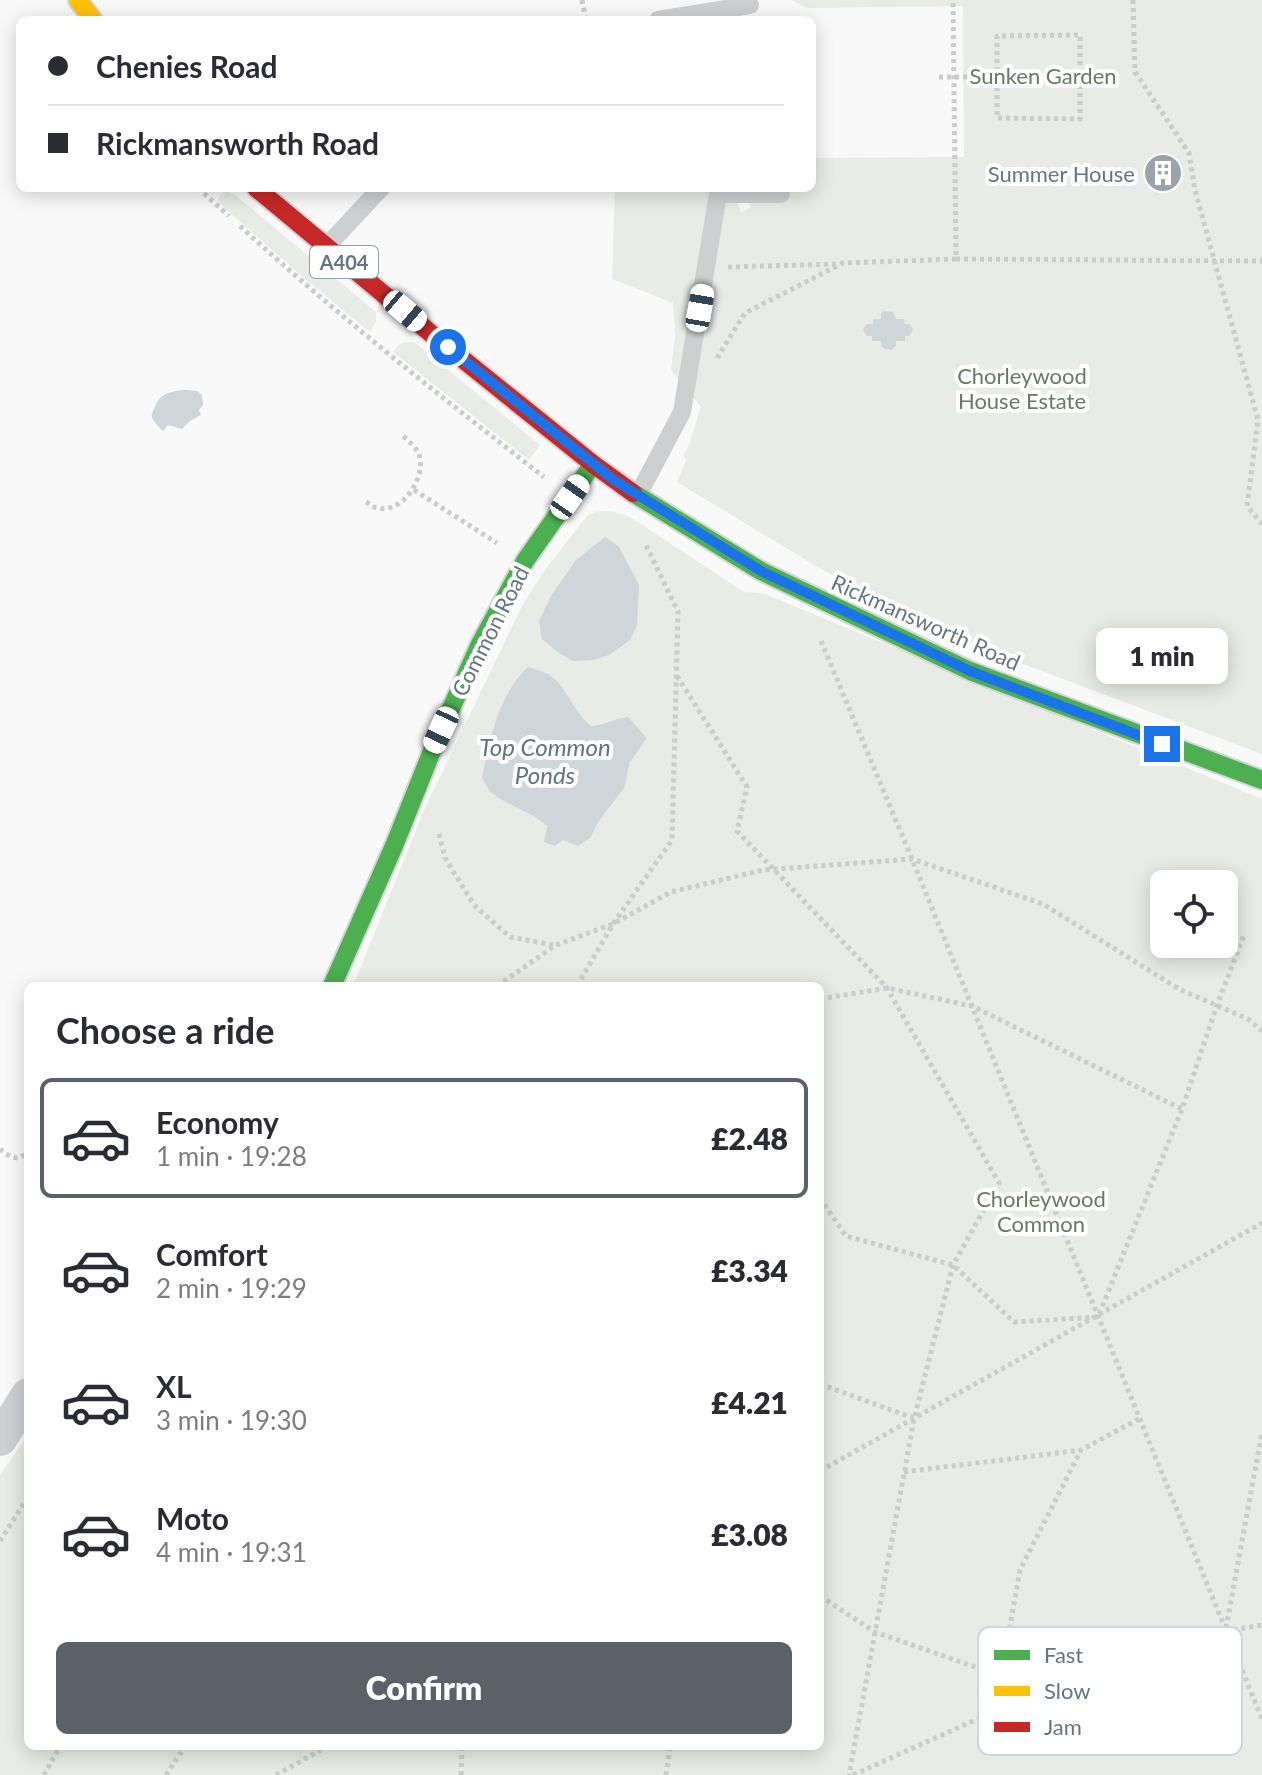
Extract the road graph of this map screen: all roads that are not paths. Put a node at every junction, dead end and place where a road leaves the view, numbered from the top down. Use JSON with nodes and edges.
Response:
{"nodes":[{"id":1,"x":750,"y":5,"type":"dead end"},
{"id":2,"x":690,"y":16,"type":"edge"},
{"id":3,"x":261,"y":192,"type":"edge"},
{"id":4,"x":377,"y":192,"type":"edge"},
{"id":5,"x":717,"y":192,"type":"edge"},
{"id":6,"x":738,"y":192,"type":"edge"},
{"id":7,"x":781,"y":194,"type":"dead end"},
{"id":8,"x":326,"y":247,"type":"junction"},
{"id":9,"x":593,"y":464,"type":"junction"},
{"id":10,"x":638,"y":496,"type":"junction"},
{"id":11,"x":1262,"y":780,"type":"edge"},
{"id":12,"x":334,"y":982,"type":"edge"},
{"id":13,"x":24,"y":1401,"type":"edge"},
{"id":14,"x":0,"y":1439,"type":"edge"}],
"edges":[{"from":1,"to":2,"type":"lane"},
{"from":3,"to":8,"type":"main road","number":"A404"},
{"from":4,"to":8,"type":"lane"},
{"from":5,"to":10,"type":"lane"},
{"from":6,"to":7,"type":"lane"},
{"from":8,"to":9,"type":"main road","number":"A404"},
{"from":9,"to":10,"type":"main road","name":"Rickmansworth Road","number":"A404"},
{"from":9,"to":12,"type":"main road","name":"Common Road"},
{"from":10,"to":11,"type":"main road","name":"Rickmansworth Road","number":"A404"},
{"from":13,"to":14,"type":"street"}]}
